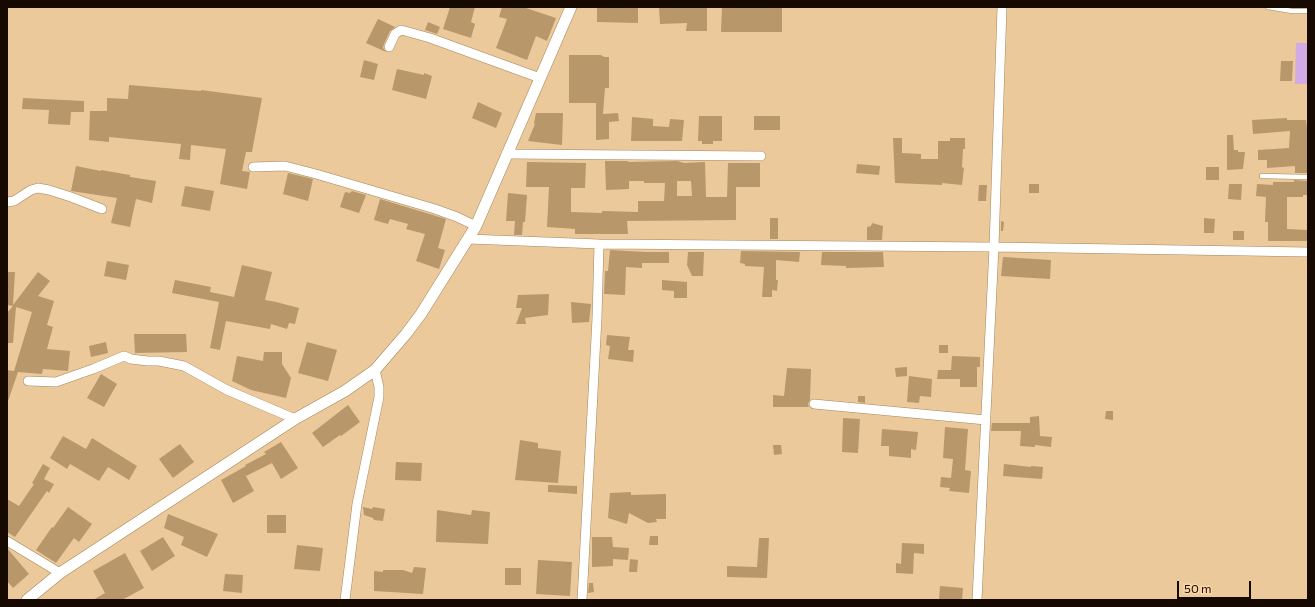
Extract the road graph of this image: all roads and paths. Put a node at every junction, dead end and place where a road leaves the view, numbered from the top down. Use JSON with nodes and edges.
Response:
{"nodes":[{"id":1,"x":570,"y":7,"type":"edge"},
{"id":2,"x":1002,"y":7,"type":"edge"},
{"id":3,"x":1268,"y":7,"type":"edge"},
{"id":4,"x":1308,"y":11,"type":"edge"},
{"id":5,"x":389,"y":47,"type":"dead end"},
{"id":6,"x":540,"y":78,"type":"junction"},
{"id":7,"x":506,"y":154,"type":"junction"},
{"id":8,"x":760,"y":156,"type":"dead end"},
{"id":9,"x":253,"y":167,"type":"dead end"},
{"id":10,"x":1262,"y":176,"type":"dead end"},
{"id":11,"x":1308,"y":177,"type":"edge"},
{"id":12,"x":7,"y":202,"type":"edge"},
{"id":13,"x":102,"y":209,"type":"dead end"},
{"id":14,"x":476,"y":226,"type":"junction"},
{"id":15,"x":468,"y":239,"type":"junction"},
{"id":16,"x":599,"y":244,"type":"junction"},
{"id":17,"x":994,"y":247,"type":"junction"},
{"id":18,"x":1308,"y":252,"type":"edge"},
{"id":19,"x":375,"y":370,"type":"junction"},
{"id":20,"x":28,"y":381,"type":"dead end"},
{"id":21,"x":814,"y":404,"type":"dead end"},
{"id":22,"x":296,"y":420,"type":"junction"},
{"id":23,"x":986,"y":420,"type":"junction"},
{"id":24,"x":7,"y":541,"type":"edge"},
{"id":25,"x":60,"y":574,"type":"junction"},
{"id":26,"x":28,"y":600,"type":"edge"},
{"id":27,"x":345,"y":600,"type":"edge"},
{"id":28,"x":582,"y":600,"type":"edge"},
{"id":29,"x":977,"y":600,"type":"edge"}],
"edges":[{"from":1,"to":6,"type":"street"},
{"from":2,"to":17,"type":"street"},
{"from":3,"to":4,"type":"lane"},
{"from":5,"to":6,"type":"street"},
{"from":6,"to":7,"type":"street"},
{"from":7,"to":8,"type":"street"},
{"from":7,"to":14,"type":"street"},
{"from":9,"to":14,"type":"street"},
{"from":10,"to":11,"type":"lane"},
{"from":12,"to":13,"type":"street"},
{"from":14,"to":15,"type":"street"},
{"from":15,"to":16,"type":"street"},
{"from":15,"to":19,"type":"street"},
{"from":16,"to":17,"type":"street"},
{"from":16,"to":28,"type":"street"},
{"from":17,"to":18,"type":"street"},
{"from":17,"to":23,"type":"street"},
{"from":19,"to":22,"type":"street"},
{"from":19,"to":27,"type":"street"},
{"from":20,"to":22,"type":"street"},
{"from":21,"to":23,"type":"street"},
{"from":22,"to":25,"type":"street"},
{"from":23,"to":29,"type":"street"},
{"from":24,"to":25,"type":"street"},
{"from":25,"to":26,"type":"street"}]}
